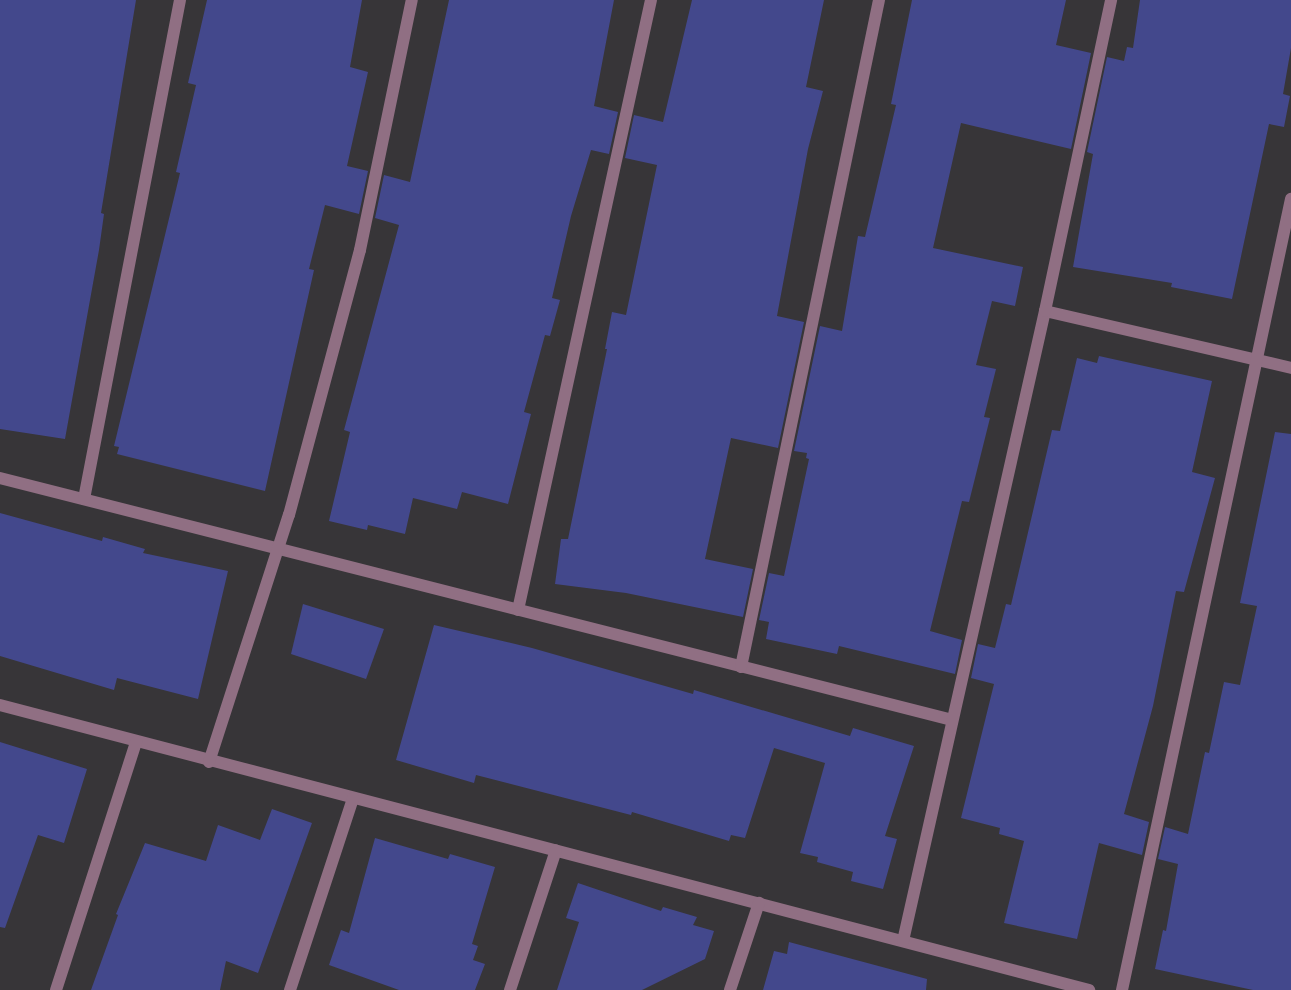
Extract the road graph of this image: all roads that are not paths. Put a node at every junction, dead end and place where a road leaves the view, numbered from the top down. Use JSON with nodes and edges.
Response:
{"nodes":[{"id":1,"x":180,"y":0,"type":"edge"},
{"id":2,"x":412,"y":0,"type":"edge"},
{"id":3,"x":651,"y":0,"type":"edge"},
{"id":4,"x":879,"y":0,"type":"edge"},
{"id":5,"x":1111,"y":0,"type":"edge"},
{"id":6,"x":1291,"y":199,"type":"edge"},
{"id":7,"x":1045,"y":311,"type":"junction"},
{"id":8,"x":1255,"y":360,"type":"junction"},
{"id":9,"x":1291,"y":368,"type":"edge"},
{"id":10,"x":0,"y":478,"type":"edge"},
{"id":11,"x":84,"y":499,"type":"junction"},
{"id":12,"x":280,"y":549,"type":"junction"},
{"id":13,"x":518,"y":610,"type":"junction"},
{"id":14,"x":741,"y":667,"type":"junction"},
{"id":15,"x":0,"y":705,"type":"edge"},
{"id":16,"x":952,"y":720,"type":"junction"},
{"id":17,"x":136,"y":742,"type":"junction"},
{"id":18,"x":209,"y":762,"type":"junction"},
{"id":19,"x":352,"y":798,"type":"junction"},
{"id":20,"x":556,"y":850,"type":"junction"},
{"id":21,"x":759,"y":903,"type":"junction"},
{"id":22,"x":903,"y":941,"type":"junction"},
{"id":23,"x":56,"y":990,"type":"edge"},
{"id":24,"x":290,"y":990,"type":"edge"},
{"id":25,"x":510,"y":990,"type":"edge"},
{"id":26,"x":730,"y":990,"type":"edge"},
{"id":27,"x":1089,"y":990,"type":"edge"},
{"id":28,"x":1122,"y":990,"type":"edge"}],
"edges":[{"from":1,"to":11,"type":"street"},
{"from":2,"to":12,"type":"street"},
{"from":3,"to":13,"type":"street"},
{"from":4,"to":14,"type":"street"},
{"from":5,"to":7,"type":"street"},
{"from":6,"to":8,"type":"street"},
{"from":7,"to":8,"type":"street"},
{"from":7,"to":16,"type":"street"},
{"from":8,"to":9,"type":"street"},
{"from":8,"to":28,"type":"street"},
{"from":10,"to":11,"type":"street"},
{"from":11,"to":12,"type":"street"},
{"from":12,"to":13,"type":"street"},
{"from":12,"to":18,"type":"street"},
{"from":13,"to":14,"type":"street"},
{"from":14,"to":16,"type":"street"},
{"from":15,"to":17,"type":"street"},
{"from":16,"to":22,"type":"street"},
{"from":17,"to":18,"type":"street"},
{"from":17,"to":23,"type":"street"},
{"from":18,"to":19,"type":"street"},
{"from":19,"to":20,"type":"street"},
{"from":19,"to":24,"type":"street"},
{"from":20,"to":21,"type":"street"},
{"from":20,"to":25,"type":"street"},
{"from":21,"to":22,"type":"street"},
{"from":21,"to":26,"type":"street"},
{"from":22,"to":27,"type":"street"}]}
